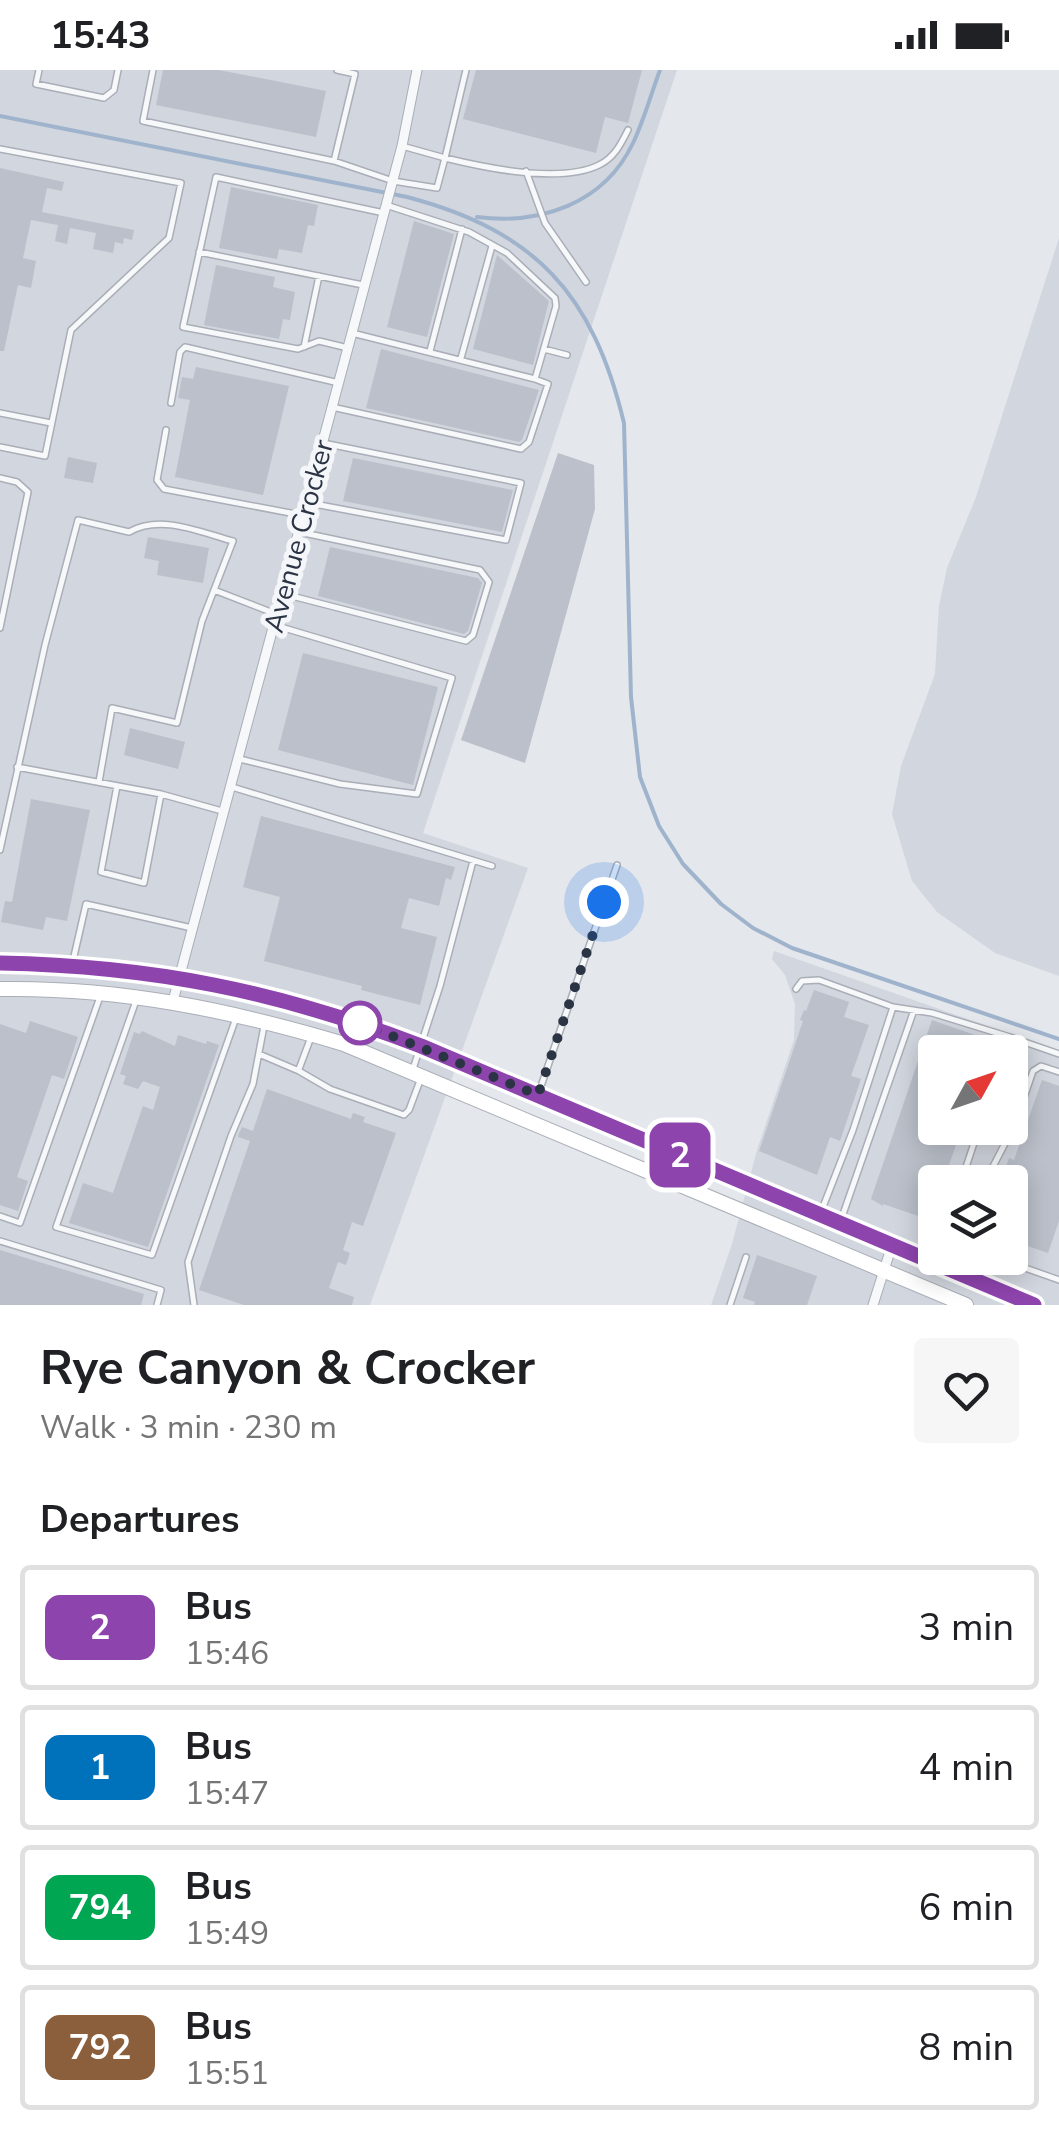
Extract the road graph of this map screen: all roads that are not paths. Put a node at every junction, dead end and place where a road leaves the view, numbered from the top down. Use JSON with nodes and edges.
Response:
{"nodes":[{"id":1,"x":40,"y":70,"type":"edge"},
{"id":2,"x":118,"y":70,"type":"edge"},
{"id":3,"x":153,"y":70,"type":"edge"},
{"id":4,"x":337,"y":70,"type":"edge"},
{"id":5,"x":417,"y":70,"type":"edge"},
{"id":6,"x":466,"y":70,"type":"edge"},
{"id":7,"x":356,"y":72,"type":"edge"},
{"id":8,"x":628,"y":130,"type":"dead end"},
{"id":9,"x":402,"y":146,"type":"junction"},
{"id":10,"x":0,"y":149,"type":"edge"},
{"id":11,"x":445,"y":158,"type":"junction"},
{"id":12,"x":334,"y":160,"type":"junction"},
{"id":13,"x":526,"y":170,"type":"junction"},
{"id":14,"x":392,"y":180,"type":"junction"},
{"id":15,"x":385,"y":209,"type":"junction"},
{"id":16,"x":462,"y":229,"type":"junction"},
{"id":17,"x":492,"y":244,"type":"junction"},
{"id":18,"x":199,"y":252,"type":"junction"},
{"id":19,"x":319,"y":276,"type":"junction"},
{"id":20,"x":586,"y":282,"type":"dead end"},
{"id":21,"x":365,"y":286,"type":"junction"},
{"id":22,"x":352,"y":333,"type":"junction"},
{"id":23,"x":304,"y":348,"type":"junction"},
{"id":24,"x":348,"y":348,"type":"junction"},
{"id":25,"x":544,"y":349,"type":"junction"},
{"id":26,"x":430,"y":351,"type":"junction"},
{"id":27,"x":567,"y":355,"type":"dead end"},
{"id":28,"x":461,"y":358,"type":"junction"},
{"id":29,"x":535,"y":379,"type":"junction"},
{"id":30,"x":339,"y":382,"type":"junction"},
{"id":31,"x":171,"y":403,"type":"dead end"},
{"id":32,"x":332,"y":408,"type":"junction"},
{"id":33,"x":0,"y":413,"type":"edge"},
{"id":34,"x":52,"y":423,"type":"junction"},
{"id":35,"x":166,"y":430,"type":"dead end"},
{"id":36,"x":323,"y":443,"type":"junction"},
{"id":37,"x":0,"y":448,"type":"edge"},
{"id":38,"x":0,"y":478,"type":"edge"},
{"id":39,"x":307,"y":503,"type":"junction"},
{"id":40,"x":304,"y":516,"type":"junction"},
{"id":41,"x":299,"y":532,"type":"junction"},
{"id":42,"x":214,"y":590,"type":"junction"},
{"id":43,"x":283,"y":594,"type":"junction"},
{"id":44,"x":277,"y":614,"type":"junction"},
{"id":45,"x":274,"y":625,"type":"junction"},
{"id":46,"x":0,"y":628,"type":"edge"},
{"id":47,"x":237,"y":758,"type":"junction"},
{"id":48,"x":17,"y":767,"type":"junction"},
{"id":49,"x":98,"y":782,"type":"junction"},
{"id":50,"x":117,"y":786,"type":"junction"},
{"id":51,"x":229,"y":786,"type":"junction"},
{"id":52,"x":161,"y":794,"type":"junction"},
{"id":53,"x":222,"y":811,"type":"junction"},
{"id":54,"x":0,"y":850,"type":"edge"},
{"id":55,"x":473,"y":860,"type":"junction"},
{"id":56,"x":617,"y":865,"type":"dead end"},
{"id":57,"x":492,"y":866,"type":"dead end"},
{"id":58,"x":192,"y":928,"type":"junction"},
{"id":59,"x":0,"y":963,"type":"edge"},
{"id":60,"x":72,"y":965,"type":"junction"},
{"id":61,"x":179,"y":977,"type":"junction"},
{"id":62,"x":796,"y":989,"type":"dead end"},
{"id":63,"x":0,"y":990,"type":"edge"},
{"id":64,"x":102,"y":992,"type":"junction"},
{"id":65,"x":138,"y":995,"type":"junction"},
{"id":66,"x":172,"y":1001,"type":"junction"},
{"id":67,"x":893,"y":1007,"type":"junction"},
{"id":68,"x":914,"y":1010,"type":"junction"},
{"id":69,"x":236,"y":1015,"type":"junction"},
{"id":70,"x":264,"y":1022,"type":"junction"},
{"id":71,"x":312,"y":1034,"type":"junction"},
{"id":72,"x":1003,"y":1035,"type":"edge"},
{"id":73,"x":1028,"y":1043,"type":"edge"},
{"id":74,"x":421,"y":1046,"type":"junction"},
{"id":75,"x":259,"y":1054,"type":"junction"},
{"id":76,"x":1059,"y":1054,"type":"edge"},
{"id":77,"x":299,"y":1070,"type":"junction"},
{"id":78,"x":1059,"y":1072,"type":"edge"},
{"id":79,"x":417,"y":1073,"type":"junction"},
{"id":80,"x":538,"y":1095,"type":"junction"},
{"id":81,"x":994,"y":1165,"type":"edge"},
{"id":82,"x":820,"y":1214,"type":"junction"},
{"id":83,"x":0,"y":1216,"type":"edge"},
{"id":84,"x":840,"y":1223,"type":"junction"},
{"id":85,"x":0,"y":1241,"type":"edge"},
{"id":86,"x":892,"y":1245,"type":"junction"},
{"id":87,"x":918,"y":1253,"type":"edge"},
{"id":88,"x":746,"y":1256,"type":"dead end"},
{"id":89,"x":884,"y":1269,"type":"junction"},
{"id":90,"x":1028,"y":1269,"type":"edge"},
{"id":91,"x":964,"y":1275,"type":"edge"},
{"id":92,"x":1059,"y":1280,"type":"edge"},
{"id":93,"x":156,"y":1305,"type":"edge"},
{"id":94,"x":194,"y":1305,"type":"edge"},
{"id":95,"x":730,"y":1305,"type":"edge"},
{"id":96,"x":873,"y":1305,"type":"edge"},
{"id":97,"x":966,"y":1305,"type":"edge"},
{"id":98,"x":1034,"y":1305,"type":"edge"}],
"edges":[{"from":1,"to":2,"type":"lane"},
{"from":3,"to":12,"type":"lane"},
{"from":4,"to":7,"type":"lane"},
{"from":5,"to":9,"type":"street","name":"Avenue Crocker"},
{"from":6,"to":11,"type":"lane"},
{"from":7,"to":12,"type":"lane"},
{"from":8,"to":13,"type":"lane"},
{"from":9,"to":11,"type":"lane"},
{"from":9,"to":14,"type":"street","name":"Avenue Crocker"},
{"from":10,"to":34,"type":"lane"},
{"from":11,"to":13,"type":"lane"},
{"from":11,"to":14,"type":"lane"},
{"from":12,"to":14,"type":"lane"},
{"from":13,"to":20,"type":"lane"},
{"from":14,"to":15,"type":"street","name":"Avenue Crocker"},
{"from":15,"to":16,"type":"lane"},
{"from":15,"to":18,"type":"lane"},
{"from":15,"to":21,"type":"street","name":"Avenue Crocker"},
{"from":16,"to":17,"type":"lane"},
{"from":16,"to":26,"type":"lane"},
{"from":17,"to":25,"type":"lane"},
{"from":17,"to":28,"type":"lane"},
{"from":18,"to":19,"type":"lane"},
{"from":18,"to":23,"type":"lane"},
{"from":19,"to":21,"type":"lane"},
{"from":19,"to":23,"type":"lane"},
{"from":21,"to":22,"type":"street","name":"Avenue Crocker"},
{"from":22,"to":24,"type":"street","name":"Avenue Crocker"},
{"from":22,"to":26,"type":"lane"},
{"from":23,"to":24,"type":"lane"},
{"from":24,"to":30,"type":"street","name":"Avenue Crocker"},
{"from":25,"to":27,"type":"lane"},
{"from":25,"to":29,"type":"lane"},
{"from":26,"to":28,"type":"lane"},
{"from":28,"to":29,"type":"lane"},
{"from":29,"to":32,"type":"lane"},
{"from":30,"to":31,"type":"lane"},
{"from":30,"to":32,"type":"street","name":"Avenue Crocker"},
{"from":32,"to":36,"type":"street","name":"Avenue Crocker"},
{"from":33,"to":34,"type":"lane"},
{"from":34,"to":37,"type":"lane"},
{"from":35,"to":40,"type":"lane"},
{"from":36,"to":39,"type":"street","name":"Avenue Crocker"},
{"from":36,"to":39,"type":"lane"},
{"from":38,"to":46,"type":"lane"},
{"from":39,"to":40,"type":"street","name":"Avenue Crocker"},
{"from":40,"to":41,"type":"street","name":"Avenue Crocker"},
{"from":41,"to":43,"type":"street","name":"Avenue Crocker"},
{"from":41,"to":43,"type":"lane"},
{"from":42,"to":44,"type":"lane"},
{"from":42,"to":48,"type":"lane"},
{"from":42,"to":49,"type":"lane"},
{"from":43,"to":44,"type":"street","name":"Avenue Crocker"},
{"from":44,"to":45,"type":"street","name":"Avenue Crocker"},
{"from":45,"to":47,"type":"street","name":"Avenue Crocker"},
{"from":45,"to":47,"type":"lane"},
{"from":47,"to":51,"type":"street","name":"Avenue Crocker"},
{"from":48,"to":49,"type":"lane"},
{"from":48,"to":54,"type":"lane"},
{"from":49,"to":50,"type":"lane"},
{"from":50,"to":52,"type":"lane"},
{"from":50,"to":52,"type":"lane"},
{"from":51,"to":53,"type":"street","name":"Avenue Crocker"},
{"from":51,"to":55,"type":"lane"},
{"from":52,"to":53,"type":"lane"},
{"from":53,"to":58,"type":"street","name":"Avenue Crocker"},
{"from":55,"to":57,"type":"lane"},
{"from":55,"to":74,"type":"lane"},
{"from":56,"to":80,"type":"lane"},
{"from":58,"to":60,"type":"lane"},
{"from":58,"to":61,"type":"street","name":"Avenue Crocker"},
{"from":59,"to":60,"type":"main road"},
{"from":60,"to":61,"type":"main road"},
{"from":61,"to":66,"type":"street","name":"Avenue Crocker"},
{"from":61,"to":74,"type":"main road"},
{"from":62,"to":67,"type":"lane"},
{"from":63,"to":64,"type":"main road"},
{"from":64,"to":65,"type":"main road"},
{"from":64,"to":83,"type":"lane"},
{"from":65,"to":66,"type":"main road"},
{"from":65,"to":69,"type":"lane"},
{"from":66,"to":69,"type":"main road"},
{"from":67,"to":68,"type":"lane"},
{"from":67,"to":82,"type":"lane"},
{"from":68,"to":72,"type":"lane"},
{"from":68,"to":84,"type":"lane"},
{"from":69,"to":70,"type":"main road"},
{"from":70,"to":71,"type":"main road"},
{"from":70,"to":75,"type":"lane"},
{"from":71,"to":77,"type":"lane"},
{"from":71,"to":79,"type":"main road"},
{"from":73,"to":76,"type":"lane"},
{"from":74,"to":79,"type":"lane"},
{"from":74,"to":80,"type":"main road"},
{"from":75,"to":77,"type":"lane"},
{"from":75,"to":94,"type":"lane"},
{"from":77,"to":79,"type":"lane"},
{"from":78,"to":81,"type":"lane"},
{"from":79,"to":89,"type":"main road"},
{"from":80,"to":82,"type":"main road"},
{"from":82,"to":84,"type":"main road"},
{"from":84,"to":86,"type":"main road"},
{"from":85,"to":93,"type":"lane"},
{"from":86,"to":87,"type":"main road"},
{"from":86,"to":89,"type":"street"},
{"from":88,"to":95,"type":"lane"},
{"from":89,"to":96,"type":"street"},
{"from":89,"to":97,"type":"main road"},
{"from":90,"to":92,"type":"lane"},
{"from":91,"to":98,"type":"main road"}]}
